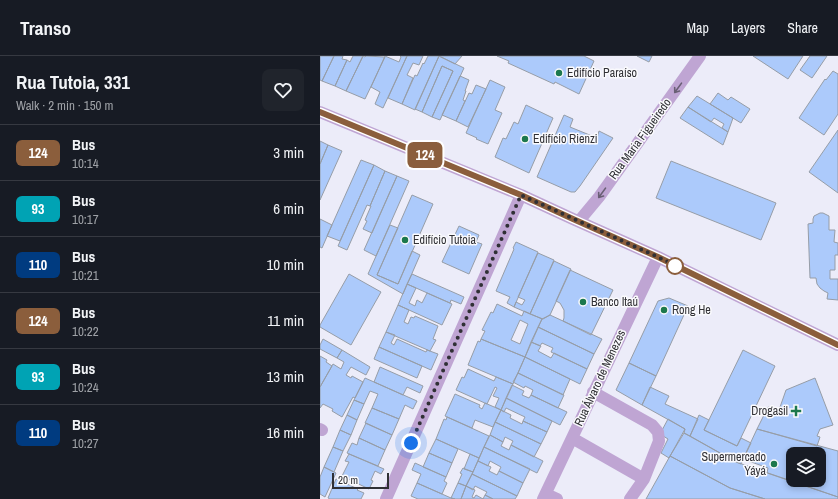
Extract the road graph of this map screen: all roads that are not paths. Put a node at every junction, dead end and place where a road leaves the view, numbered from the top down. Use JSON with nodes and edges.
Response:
{"nodes":[{"id":1,"x":700,"y":56,"type":"edge"},
{"id":2,"x":320,"y":112,"type":"edge"},
{"id":3,"x":521,"y":195,"type":"junction"},
{"id":4,"x":579,"y":221,"type":"junction"},
{"id":5,"x":658,"y":257,"type":"junction"},
{"id":6,"x":838,"y":345,"type":"edge"},
{"id":7,"x":593,"y":392,"type":"junction"},
{"id":8,"x":572,"y":438,"type":"junction"},
{"id":9,"x":644,"y":479,"type":"junction"},
{"id":10,"x":544,"y":496,"type":"edge"},
{"id":11,"x":386,"y":499,"type":"edge"},
{"id":12,"x":557,"y":499,"type":"edge"},
{"id":13,"x":630,"y":499,"type":"edge"}],
"edges":[{"from":1,"to":4,"type":"street","name":"Rua Maria Figueiredo","one_way":true},
{"from":2,"to":3,"type":"street"},
{"from":3,"to":4,"type":"street"},
{"from":3,"to":11,"type":"street"},
{"from":4,"to":5,"type":"street"},
{"from":5,"to":6,"type":"street"},
{"from":5,"to":7,"type":"street","name":"Rua Álvaro de Menezes"},
{"from":7,"to":8,"type":"street","name":"Rua Álvaro de Menezes"},
{"from":7,"to":9,"type":"street"},
{"from":8,"to":9,"type":"street"},
{"from":8,"to":10,"type":"street","name":"Rua Álvaro de Menezes"},
{"from":9,"to":13,"type":"street"},
{"from":10,"to":12,"type":"street"}]}
